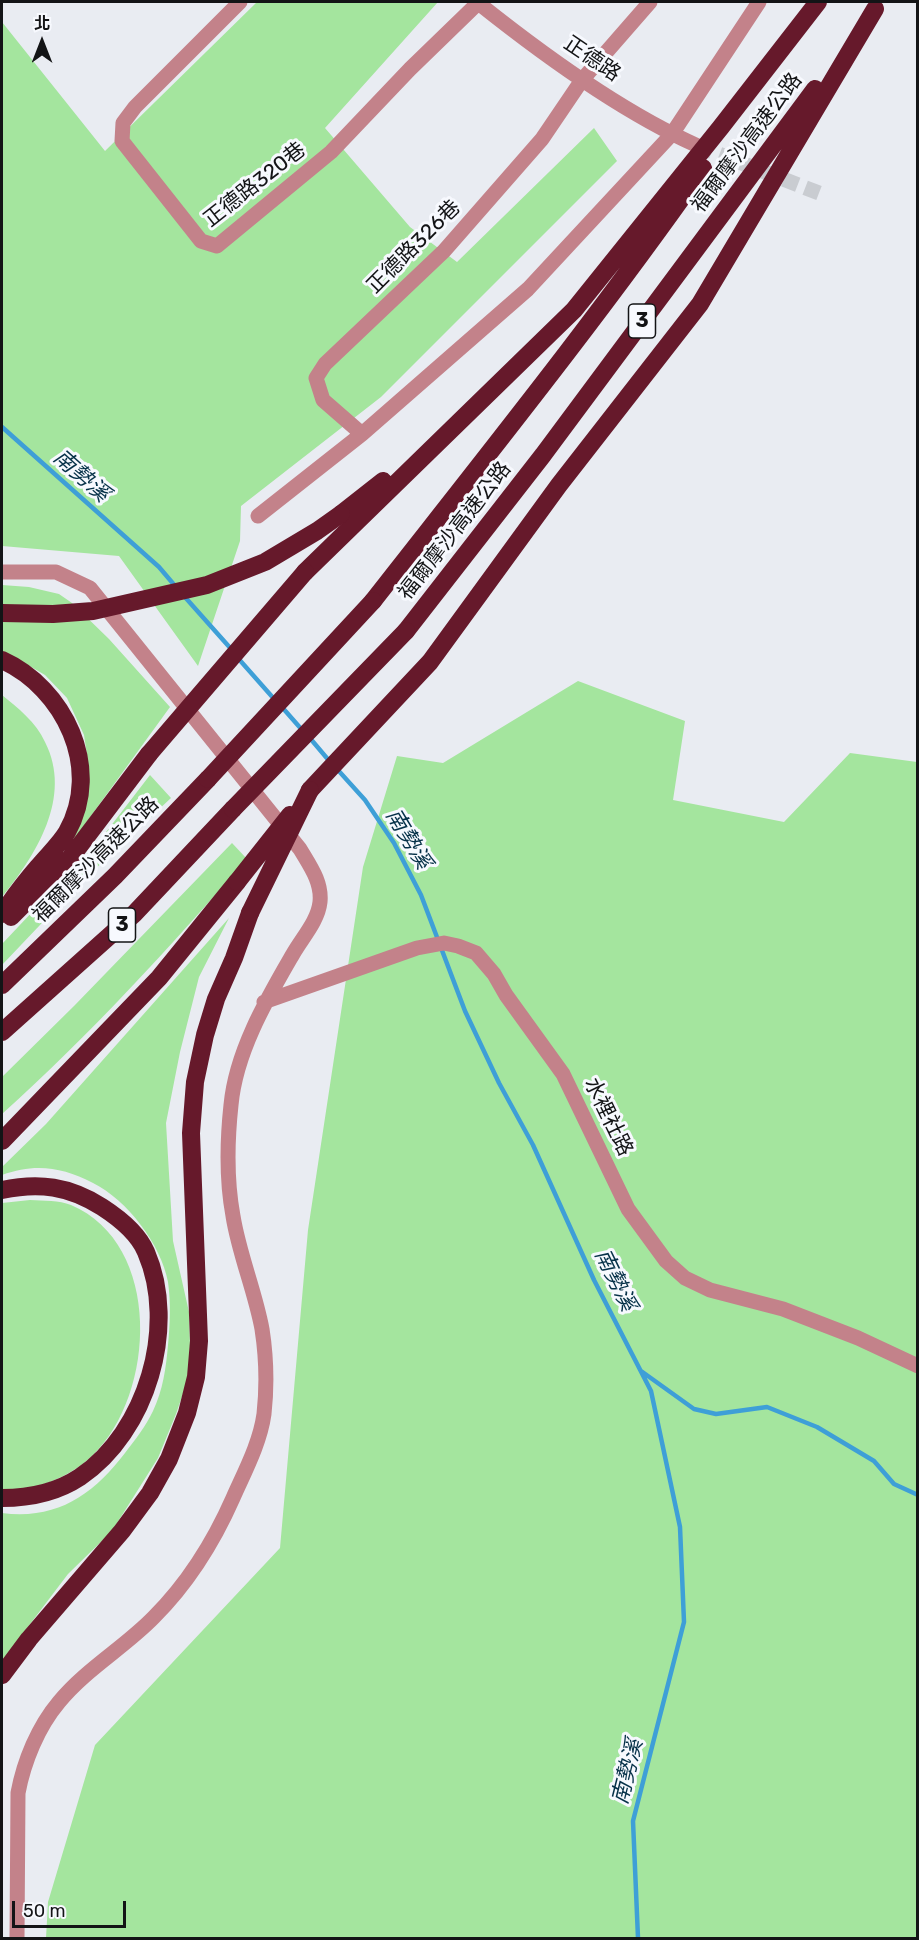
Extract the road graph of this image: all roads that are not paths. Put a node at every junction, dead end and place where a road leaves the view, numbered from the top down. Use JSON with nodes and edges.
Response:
{"nodes":[{"id":1,"x":240,"y":2,"type":"edge"},
{"id":2,"x":478,"y":2,"type":"edge"},
{"id":3,"x":650,"y":2,"type":"edge"},
{"id":4,"x":759,"y":2,"type":"edge"},
{"id":5,"x":818,"y":2,"type":"edge"},
{"id":6,"x":877,"y":5,"type":"edge"},
{"id":7,"x":582,"y":80,"type":"junction"},
{"id":8,"x":672,"y":134,"type":"junction"},
{"id":9,"x":694,"y":144,"type":"tunnel mouth"},
{"id":10,"x":484,"y":398,"type":"junction"},
{"id":11,"x":362,"y":434,"type":"junction"},
{"id":12,"x":258,"y":516,"type":"dead end"},
{"id":13,"x":2,"y":572,"type":"edge"},
{"id":14,"x":2,"y":613,"type":"edge"},
{"id":15,"x":2,"y":660,"type":"edge"},
{"id":16,"x":310,"y":790,"type":"junction"},
{"id":17,"x":2,"y":914,"type":"edge"},
{"id":18,"x":2,"y":926,"type":"edge"},
{"id":19,"x":2,"y":985,"type":"edge"},
{"id":20,"x":264,"y":1002,"type":"junction"},
{"id":21,"x":2,"y":1032,"type":"edge"},
{"id":22,"x":2,"y":1141,"type":"edge"},
{"id":23,"x":2,"y":1190,"type":"edge"},
{"id":24,"x":918,"y":1366,"type":"edge"},
{"id":25,"x":2,"y":1498,"type":"edge"},
{"id":26,"x":2,"y":1675,"type":"edge"},
{"id":27,"x":17,"y":1938,"type":"edge"}],
"edges":[{"from":1,"to":2,"type":"street","name":"正德路320巷"},
{"from":2,"to":7,"type":"street","name":"正德路"},
{"from":3,"to":7,"type":"street"},
{"from":4,"to":8,"type":"street"},
{"from":5,"to":10,"type":"highway"},
{"from":5,"to":19,"type":"highway","name":"福爾摩沙高速公路","number":"3","bridge":true},
{"from":6,"to":16,"type":"highway"},
{"from":6,"to":21,"type":"highway","name":"福爾摩沙高速公路","number":"3","bridge":true},
{"from":7,"to":8,"type":"street","name":"正德路"},
{"from":7,"to":11,"type":"street","name":"正德路326巷"},
{"from":8,"to":9,"type":"street","name":"正德路"},
{"from":8,"to":11,"type":"street"},
{"from":10,"to":14,"type":"highway","bridge":true},
{"from":10,"to":18,"type":"highway","bridge":true},
{"from":11,"to":12,"type":"street"},
{"from":13,"to":20,"type":"street"},
{"from":15,"to":17,"type":"highway"},
{"from":16,"to":22,"type":"highway","bridge":true},
{"from":16,"to":26,"type":"highway","bridge":true},
{"from":20,"to":24,"type":"street","name":"水裡社路"},
{"from":20,"to":27,"type":"street"},
{"from":23,"to":25,"type":"highway"}]}
